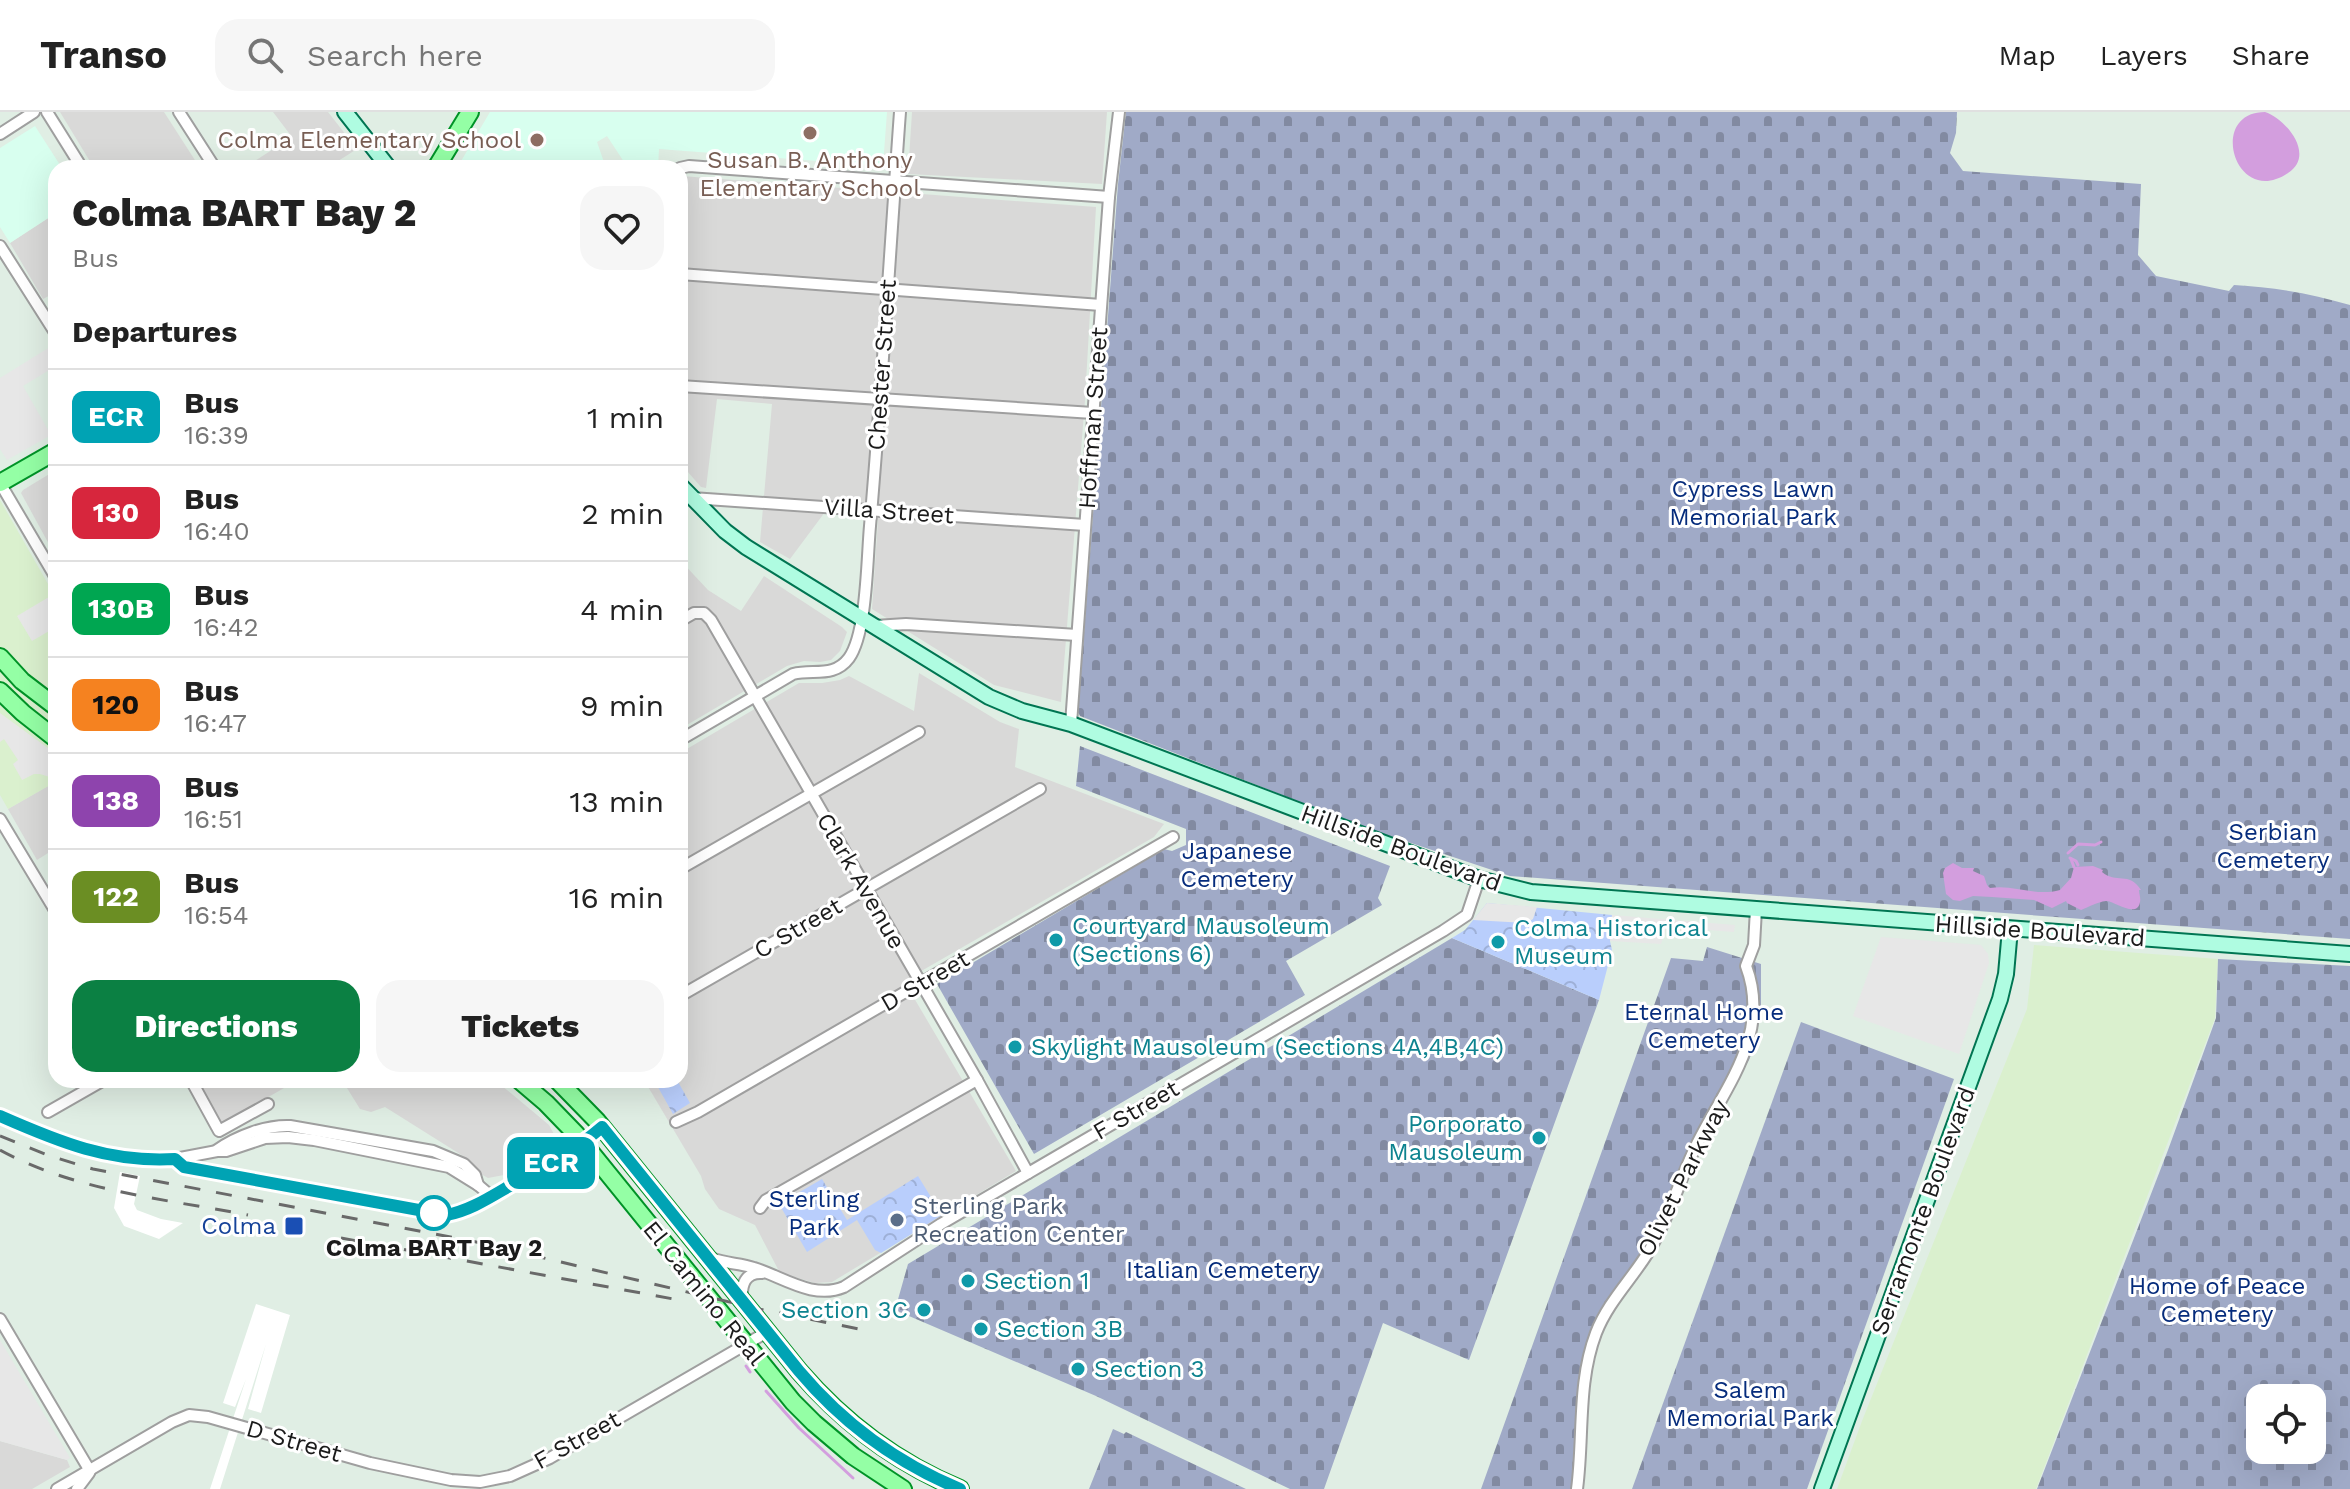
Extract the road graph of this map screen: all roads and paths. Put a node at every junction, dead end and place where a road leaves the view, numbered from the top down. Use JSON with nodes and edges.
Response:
{"nodes":[{"id":1,"x":34,"y":112,"type":"edge"},
{"id":2,"x":47,"y":112,"type":"edge"},
{"id":3,"x":179,"y":112,"type":"edge"},
{"id":4,"x":345,"y":112,"type":"edge"},
{"id":5,"x":470,"y":112,"type":"edge"},
{"id":6,"x":900,"y":112,"type":"edge"},
{"id":7,"x":1119,"y":112,"type":"edge"},
{"id":8,"x":0,"y":134,"type":"edge"},
{"id":9,"x":77,"y":160,"type":"edge"},
{"id":10,"x":210,"y":160,"type":"edge"},
{"id":11,"x":383,"y":160,"type":"edge"},
{"id":12,"x":441,"y":160,"type":"edge"},
{"id":13,"x":688,"y":166,"type":"edge"},
{"id":14,"x":895,"y":181,"type":"junction"},
{"id":15,"x":1109,"y":197,"type":"junction"},
{"id":16,"x":0,"y":246,"type":"edge"},
{"id":17,"x":688,"y":275,"type":"edge"},
{"id":18,"x":887,"y":289,"type":"junction"},
{"id":19,"x":1101,"y":305,"type":"junction"},
{"id":20,"x":48,"y":321,"type":"edge"},
{"id":21,"x":688,"y":386,"type":"edge"},
{"id":22,"x":879,"y":398,"type":"junction"},
{"id":23,"x":1093,"y":413,"type":"junction"},
{"id":24,"x":48,"y":456,"type":"edge"},
{"id":25,"x":0,"y":483,"type":"edge"},
{"id":26,"x":688,"y":494,"type":"edge"},
{"id":27,"x":692,"y":498,"type":"junction"},
{"id":28,"x":871,"y":510,"type":"junction"},
{"id":29,"x":1085,"y":525,"type":"junction"},
{"id":30,"x":48,"y":564,"type":"edge"},
{"id":31,"x":688,"y":616,"type":"edge"},
{"id":32,"x":868,"y":622,"type":"junction"},
{"id":33,"x":1077,"y":635,"type":"junction"},
{"id":34,"x":0,"y":657,"type":"edge"},
{"id":35,"x":0,"y":691,"type":"edge"},
{"id":36,"x":755,"y":696,"type":"junction"},
{"id":37,"x":48,"y":701,"type":"edge"},
{"id":38,"x":1071,"y":724,"type":"junction"},
{"id":39,"x":919,"y":732,"type":"dead end"},
{"id":40,"x":48,"y":733,"type":"edge"},
{"id":41,"x":688,"y":735,"type":"edge"},
{"id":42,"x":1040,"y":789,"type":"dead end"},
{"id":43,"x":810,"y":794,"type":"junction"},
{"id":44,"x":0,"y":819,"type":"edge"},
{"id":45,"x":1173,"y":837,"type":"dead end"},
{"id":46,"x":688,"y":864,"type":"edge"},
{"id":47,"x":1479,"y":879,"type":"junction"},
{"id":48,"x":865,"y":889,"type":"junction"},
{"id":49,"x":48,"y":899,"type":"edge"},
{"id":50,"x":1756,"y":909,"type":"junction"},
{"id":51,"x":2010,"y":929,"type":"junction"},
{"id":52,"x":2350,"y":954,"type":"edge"},
{"id":53,"x":921,"y":984,"type":"junction"},
{"id":54,"x":688,"y":991,"type":"edge"},
{"id":55,"x":977,"y":1080,"type":"junction"},
{"id":56,"x":90,"y":1088,"type":"edge"},
{"id":57,"x":195,"y":1088,"type":"edge"},
{"id":58,"x":533,"y":1088,"type":"edge"},
{"id":59,"x":565,"y":1088,"type":"edge"},
{"id":60,"x":268,"y":1104,"type":"dead end"},
{"id":61,"x":48,"y":1112,"type":"dead end"},
{"id":62,"x":0,"y":1116,"type":"edge"},
{"id":63,"x":676,"y":1122,"type":"dead end"},
{"id":64,"x":602,"y":1127,"type":"junction"},
{"id":65,"x":583,"y":1143,"type":"junction"},
{"id":66,"x":1028,"y":1173,"type":"junction"},
{"id":67,"x":760,"y":1208,"type":"dead end"},
{"id":68,"x":706,"y":1256,"type":"junction"},
{"id":69,"x":768,"y":1273,"type":"junction"},
{"id":70,"x":742,"y":1300,"type":"junction"},
{"id":71,"x":0,"y":1319,"type":"edge"},
{"id":72,"x":767,"y":1332,"type":"junction"},
{"id":73,"x":745,"y":1344,"type":"junction"},
{"id":74,"x":90,"y":1471,"type":"junction"},
{"id":75,"x":510,"y":1476,"type":"joint"},
{"id":76,"x":57,"y":1489,"type":"edge"},
{"id":77,"x":77,"y":1489,"type":"edge"},
{"id":78,"x":903,"y":1489,"type":"edge"},
{"id":79,"x":960,"y":1489,"type":"edge"},
{"id":80,"x":1577,"y":1489,"type":"edge"},
{"id":81,"x":1822,"y":1489,"type":"edge"}],
"edges":[{"from":1,"to":8,"type":"street"},
{"from":2,"to":9,"type":"street"},
{"from":3,"to":10,"type":"street"},
{"from":4,"to":11,"type":"main road"},
{"from":5,"to":12,"type":"main road"},
{"from":6,"to":14,"type":"street","name":"Chester Street"},
{"from":7,"to":15,"type":"street","name":"Hoffman Street"},
{"from":13,"to":14,"type":"street"},
{"from":14,"to":15,"type":"street"},
{"from":14,"to":18,"type":"street","name":"Chester Street"},
{"from":15,"to":19,"type":"street","name":"Hoffman Street"},
{"from":16,"to":20,"type":"street"},
{"from":17,"to":18,"type":"street"},
{"from":18,"to":19,"type":"street"},
{"from":18,"to":22,"type":"street","name":"Chester Street"},
{"from":19,"to":23,"type":"street","name":"Hoffman Street"},
{"from":21,"to":22,"type":"street"},
{"from":22,"to":23,"type":"street"},
{"from":22,"to":28,"type":"street","name":"Chester Street"},
{"from":23,"to":29,"type":"street","name":"Hoffman Street"},
{"from":24,"to":25,"type":"main road"},
{"from":25,"to":30,"type":"street"},
{"from":26,"to":27,"type":"main road","name":"Hillside Boulevard"},
{"from":27,"to":28,"type":"street","name":"Villa Street"},
{"from":27,"to":32,"type":"main road","name":"Hillside Boulevard"},
{"from":28,"to":29,"type":"street","name":"Villa Street"},
{"from":28,"to":32,"type":"street","name":"Chester Street"},
{"from":29,"to":33,"type":"street","name":"Hoffman Street"},
{"from":31,"to":36,"type":"street","name":"Clark Avenue"},
{"from":32,"to":33,"type":"street"},
{"from":32,"to":36,"type":"street","name":"Chester Street"},
{"from":32,"to":38,"type":"main road","name":"Hillside Boulevard"},
{"from":33,"to":38,"type":"street","name":"Hoffman Street"},
{"from":34,"to":37,"type":"main road"},
{"from":35,"to":40,"type":"main road"},
{"from":36,"to":41,"type":"street"},
{"from":36,"to":43,"type":"street","name":"Clark Avenue"},
{"from":38,"to":47,"type":"main road","name":"Hillside Boulevard"},
{"from":39,"to":43,"type":"street"},
{"from":42,"to":48,"type":"street","name":"C Street"},
{"from":43,"to":46,"type":"street"},
{"from":43,"to":48,"type":"street","name":"Clark Avenue"},
{"from":44,"to":49,"type":"street"},
{"from":45,"to":53,"type":"street","name":"D Street"},
{"from":47,"to":50,"type":"main road","name":"Hillside Boulevard"},
{"from":47,"to":66,"type":"street","name":"F Street"},
{"from":48,"to":53,"type":"street","name":"Clark Avenue"},
{"from":48,"to":54,"type":"street","name":"C Street"},
{"from":50,"to":51,"type":"main road","name":"Hillside Boulevard"},
{"from":50,"to":80,"type":"street","name":"Olivet Parkway"},
{"from":51,"to":52,"type":"main road","name":"Hillside Boulevard"},
{"from":51,"to":81,"type":"main road","name":"Serramonte Boulevard"},
{"from":53,"to":55,"type":"street","name":"Clark Avenue"},
{"from":53,"to":63,"type":"street","name":"D Street"},
{"from":55,"to":66,"type":"street","name":"Clark Avenue"},
{"from":55,"to":67,"type":"street"},
{"from":56,"to":61,"type":"street"},
{"from":57,"to":60,"type":"street"},
{"from":58,"to":65,"type":"main road","name":"El Camino Real"},
{"from":59,"to":64,"type":"main road","name":"El Camino Real"},
{"from":62,"to":65,"type":"street"},
{"from":64,"to":65,"type":"street"},
{"from":64,"to":68,"type":"main road","name":"El Camino Real"},
{"from":65,"to":73,"type":"main road","name":"El Camino Real"},
{"from":66,"to":69,"type":"street","name":"F Street"},
{"from":68,"to":69,"type":"street","name":"F Street"},
{"from":68,"to":70,"type":"main road","name":"El Camino Real"},
{"from":69,"to":70,"type":"street"},
{"from":70,"to":72,"type":"main road","name":"El Camino Real"},
{"from":71,"to":74,"type":"street"},
{"from":72,"to":73,"type":"street","name":"F Street"},
{"from":72,"to":79,"type":"main road","name":"El Camino Real"},
{"from":73,"to":75,"type":"street","name":"F Street"},
{"from":73,"to":78,"type":"main road","name":"El Camino Real"},
{"from":74,"to":75,"type":"street","name":"D Street"},
{"from":74,"to":76,"type":"street","name":"D Street"},
{"from":74,"to":77,"type":"street","name":"D Street"}]}
